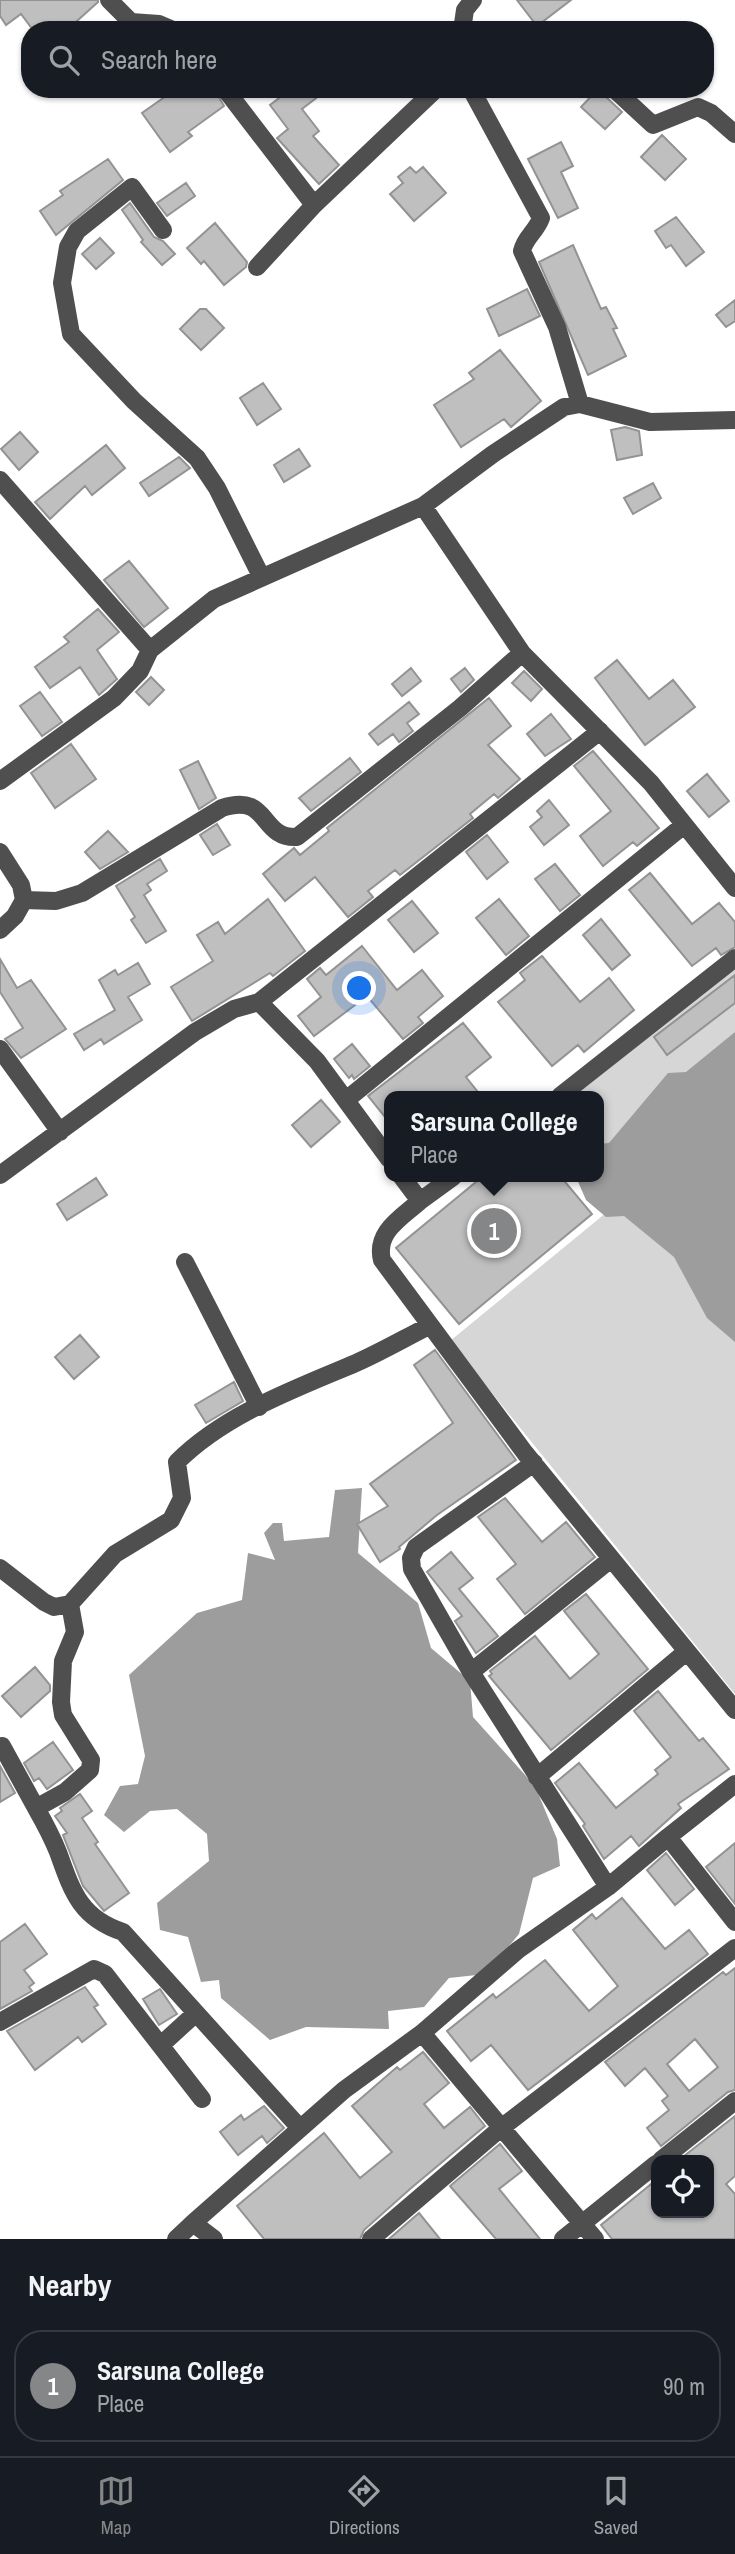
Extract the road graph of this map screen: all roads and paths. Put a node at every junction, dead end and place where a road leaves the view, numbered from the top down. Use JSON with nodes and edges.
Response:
{"nodes":[{"id":1,"x":109,"y":0,"type":"edge"},
{"id":2,"x":474,"y":0,"type":"edge"},
{"id":3,"x":130,"y":21,"type":"edge"},
{"id":4,"x":463,"y":21,"type":"edge"},
{"id":5,"x":233,"y":98,"type":"edge"},
{"id":6,"x":427,"y":98,"type":"edge"},
{"id":7,"x":476,"y":98,"type":"edge"},
{"id":8,"x":624,"y":98,"type":"edge"},
{"id":9,"x":735,"y":134,"type":"edge"},
{"id":10,"x":314,"y":205,"type":"junction"},
{"id":11,"x":163,"y":230,"type":"dead end"},
{"id":12,"x":257,"y":267,"type":"dead end"},
{"id":13,"x":580,"y":404,"type":"junction"},
{"id":14,"x":735,"y":420,"type":"edge"},
{"id":15,"x":0,"y":480,"type":"edge"},
{"id":16,"x":423,"y":506,"type":"junction"},
{"id":17,"x":261,"y":576,"type":"junction"},
{"id":18,"x":150,"y":650,"type":"junction"},
{"id":19,"x":522,"y":653,"type":"junction"},
{"id":20,"x":600,"y":731,"type":"junction"},
{"id":21,"x":0,"y":781,"type":"edge"},
{"id":22,"x":684,"y":825,"type":"junction"},
{"id":23,"x":0,"y":852,"type":"edge"},
{"id":24,"x":735,"y":888,"type":"edge"},
{"id":25,"x":24,"y":900,"type":"junction"},
{"id":26,"x":0,"y":930,"type":"edge"},
{"id":27,"x":735,"y":958,"type":"edge"},
{"id":28,"x":259,"y":1002,"type":"junction"},
{"id":29,"x":0,"y":1049,"type":"edge"},
{"id":30,"x":566,"y":1091,"type":"edge"},
{"id":31,"x":346,"y":1100,"type":"junction"},
{"id":32,"x":60,"y":1132,"type":"junction"},
{"id":33,"x":384,"y":1151,"type":"edge"},
{"id":34,"x":0,"y":1175,"type":"edge"},
{"id":35,"x":406,"y":1182,"type":"edge"},
{"id":36,"x":446,"y":1182,"type":"edge"},
{"id":37,"x":420,"y":1200,"type":"junction"},
{"id":38,"x":185,"y":1262,"type":"dead end"},
{"id":39,"x":429,"y":1326,"type":"junction"},
{"id":40,"x":259,"y":1407,"type":"junction"},
{"id":41,"x":534,"y":1463,"type":"junction"},
{"id":42,"x":611,"y":1559,"type":"junction"},
{"id":43,"x":0,"y":1568,"type":"edge"},
{"id":44,"x":70,"y":1604,"type":"junction"},
{"id":45,"x":686,"y":1652,"type":"junction"},
{"id":46,"x":471,"y":1672,"type":"junction"},
{"id":47,"x":735,"y":1710,"type":"edge"},
{"id":48,"x":2,"y":1746,"type":"dead end"},
{"id":49,"x":537,"y":1777,"type":"junction"},
{"id":50,"x":735,"y":1784,"type":"edge"},
{"id":51,"x":36,"y":1808,"type":"junction"},
{"id":52,"x":668,"y":1837,"type":"junction"},
{"id":53,"x":608,"y":1887,"type":"junction"},
{"id":54,"x":735,"y":1922,"type":"edge"},
{"id":55,"x":735,"y":1948,"type":"edge"},
{"id":56,"x":196,"y":2013,"type":"junction"},
{"id":57,"x":0,"y":2022,"type":"edge"},
{"id":58,"x":422,"y":2032,"type":"junction"},
{"id":59,"x":162,"y":2044,"type":"junction"},
{"id":60,"x":202,"y":2099,"type":"dead end"},
{"id":61,"x":735,"y":2101,"type":"edge"},
{"id":62,"x":299,"y":2127,"type":"junction"},
{"id":63,"x":501,"y":2127,"type":"junction"},
{"id":64,"x":668,"y":2155,"type":"edge"},
{"id":65,"x":651,"y":2168,"type":"edge"},
{"id":66,"x":193,"y":2223,"type":"junction"},
{"id":67,"x":581,"y":2225,"type":"junction"},
{"id":68,"x":176,"y":2239,"type":"edge"},
{"id":69,"x":214,"y":2239,"type":"edge"},
{"id":70,"x":371,"y":2239,"type":"edge"},
{"id":71,"x":563,"y":2239,"type":"edge"},
{"id":72,"x":595,"y":2239,"type":"edge"}],
"edges":[{"from":1,"to":3,"type":"street"},
{"from":2,"to":4,"type":"street"},
{"from":5,"to":10,"type":"street"},
{"from":6,"to":10,"type":"street"},
{"from":7,"to":13,"type":"street"},
{"from":8,"to":9,"type":"street"},
{"from":10,"to":12,"type":"street"},
{"from":11,"to":17,"type":"street"},
{"from":13,"to":14,"type":"street"},
{"from":13,"to":16,"type":"street"},
{"from":15,"to":18,"type":"street"},
{"from":16,"to":17,"type":"street"},
{"from":16,"to":19,"type":"street"},
{"from":17,"to":18,"type":"street"},
{"from":18,"to":21,"type":"street"},
{"from":19,"to":20,"type":"street"},
{"from":19,"to":25,"type":"street"},
{"from":20,"to":22,"type":"street"},
{"from":20,"to":28,"type":"street"},
{"from":22,"to":24,"type":"street"},
{"from":22,"to":31,"type":"street"},
{"from":23,"to":25,"type":"street"},
{"from":25,"to":26,"type":"street"},
{"from":27,"to":30,"type":"street"},
{"from":28,"to":31,"type":"street"},
{"from":28,"to":32,"type":"street"},
{"from":29,"to":32,"type":"street"},
{"from":31,"to":33,"type":"street"},
{"from":32,"to":34,"type":"street"},
{"from":35,"to":37,"type":"street"},
{"from":36,"to":37,"type":"street"},
{"from":37,"to":39,"type":"street"},
{"from":38,"to":40,"type":"street"},
{"from":39,"to":40,"type":"street"},
{"from":39,"to":41,"type":"street"},
{"from":40,"to":44,"type":"street"},
{"from":41,"to":42,"type":"street"},
{"from":41,"to":46,"type":"street"},
{"from":42,"to":45,"type":"street"},
{"from":42,"to":46,"type":"street"},
{"from":43,"to":44,"type":"street"},
{"from":44,"to":51,"type":"street"},
{"from":45,"to":47,"type":"street"},
{"from":45,"to":49,"type":"street"},
{"from":46,"to":49,"type":"street"},
{"from":48,"to":51,"type":"street"},
{"from":49,"to":53,"type":"street"},
{"from":50,"to":52,"type":"street"},
{"from":51,"to":56,"type":"street"},
{"from":52,"to":53,"type":"street"},
{"from":52,"to":54,"type":"street"},
{"from":53,"to":58,"type":"street"},
{"from":55,"to":63,"type":"street"},
{"from":56,"to":59,"type":"street"},
{"from":56,"to":62,"type":"street"},
{"from":57,"to":59,"type":"street"},
{"from":58,"to":62,"type":"street"},
{"from":58,"to":63,"type":"street"},
{"from":59,"to":60,"type":"street"},
{"from":61,"to":64,"type":"street"},
{"from":62,"to":66,"type":"street"},
{"from":63,"to":67,"type":"street"},
{"from":63,"to":70,"type":"street"},
{"from":65,"to":67,"type":"street"},
{"from":66,"to":68,"type":"street"},
{"from":66,"to":69,"type":"street"},
{"from":67,"to":71,"type":"street"},
{"from":67,"to":72,"type":"street"}]}
